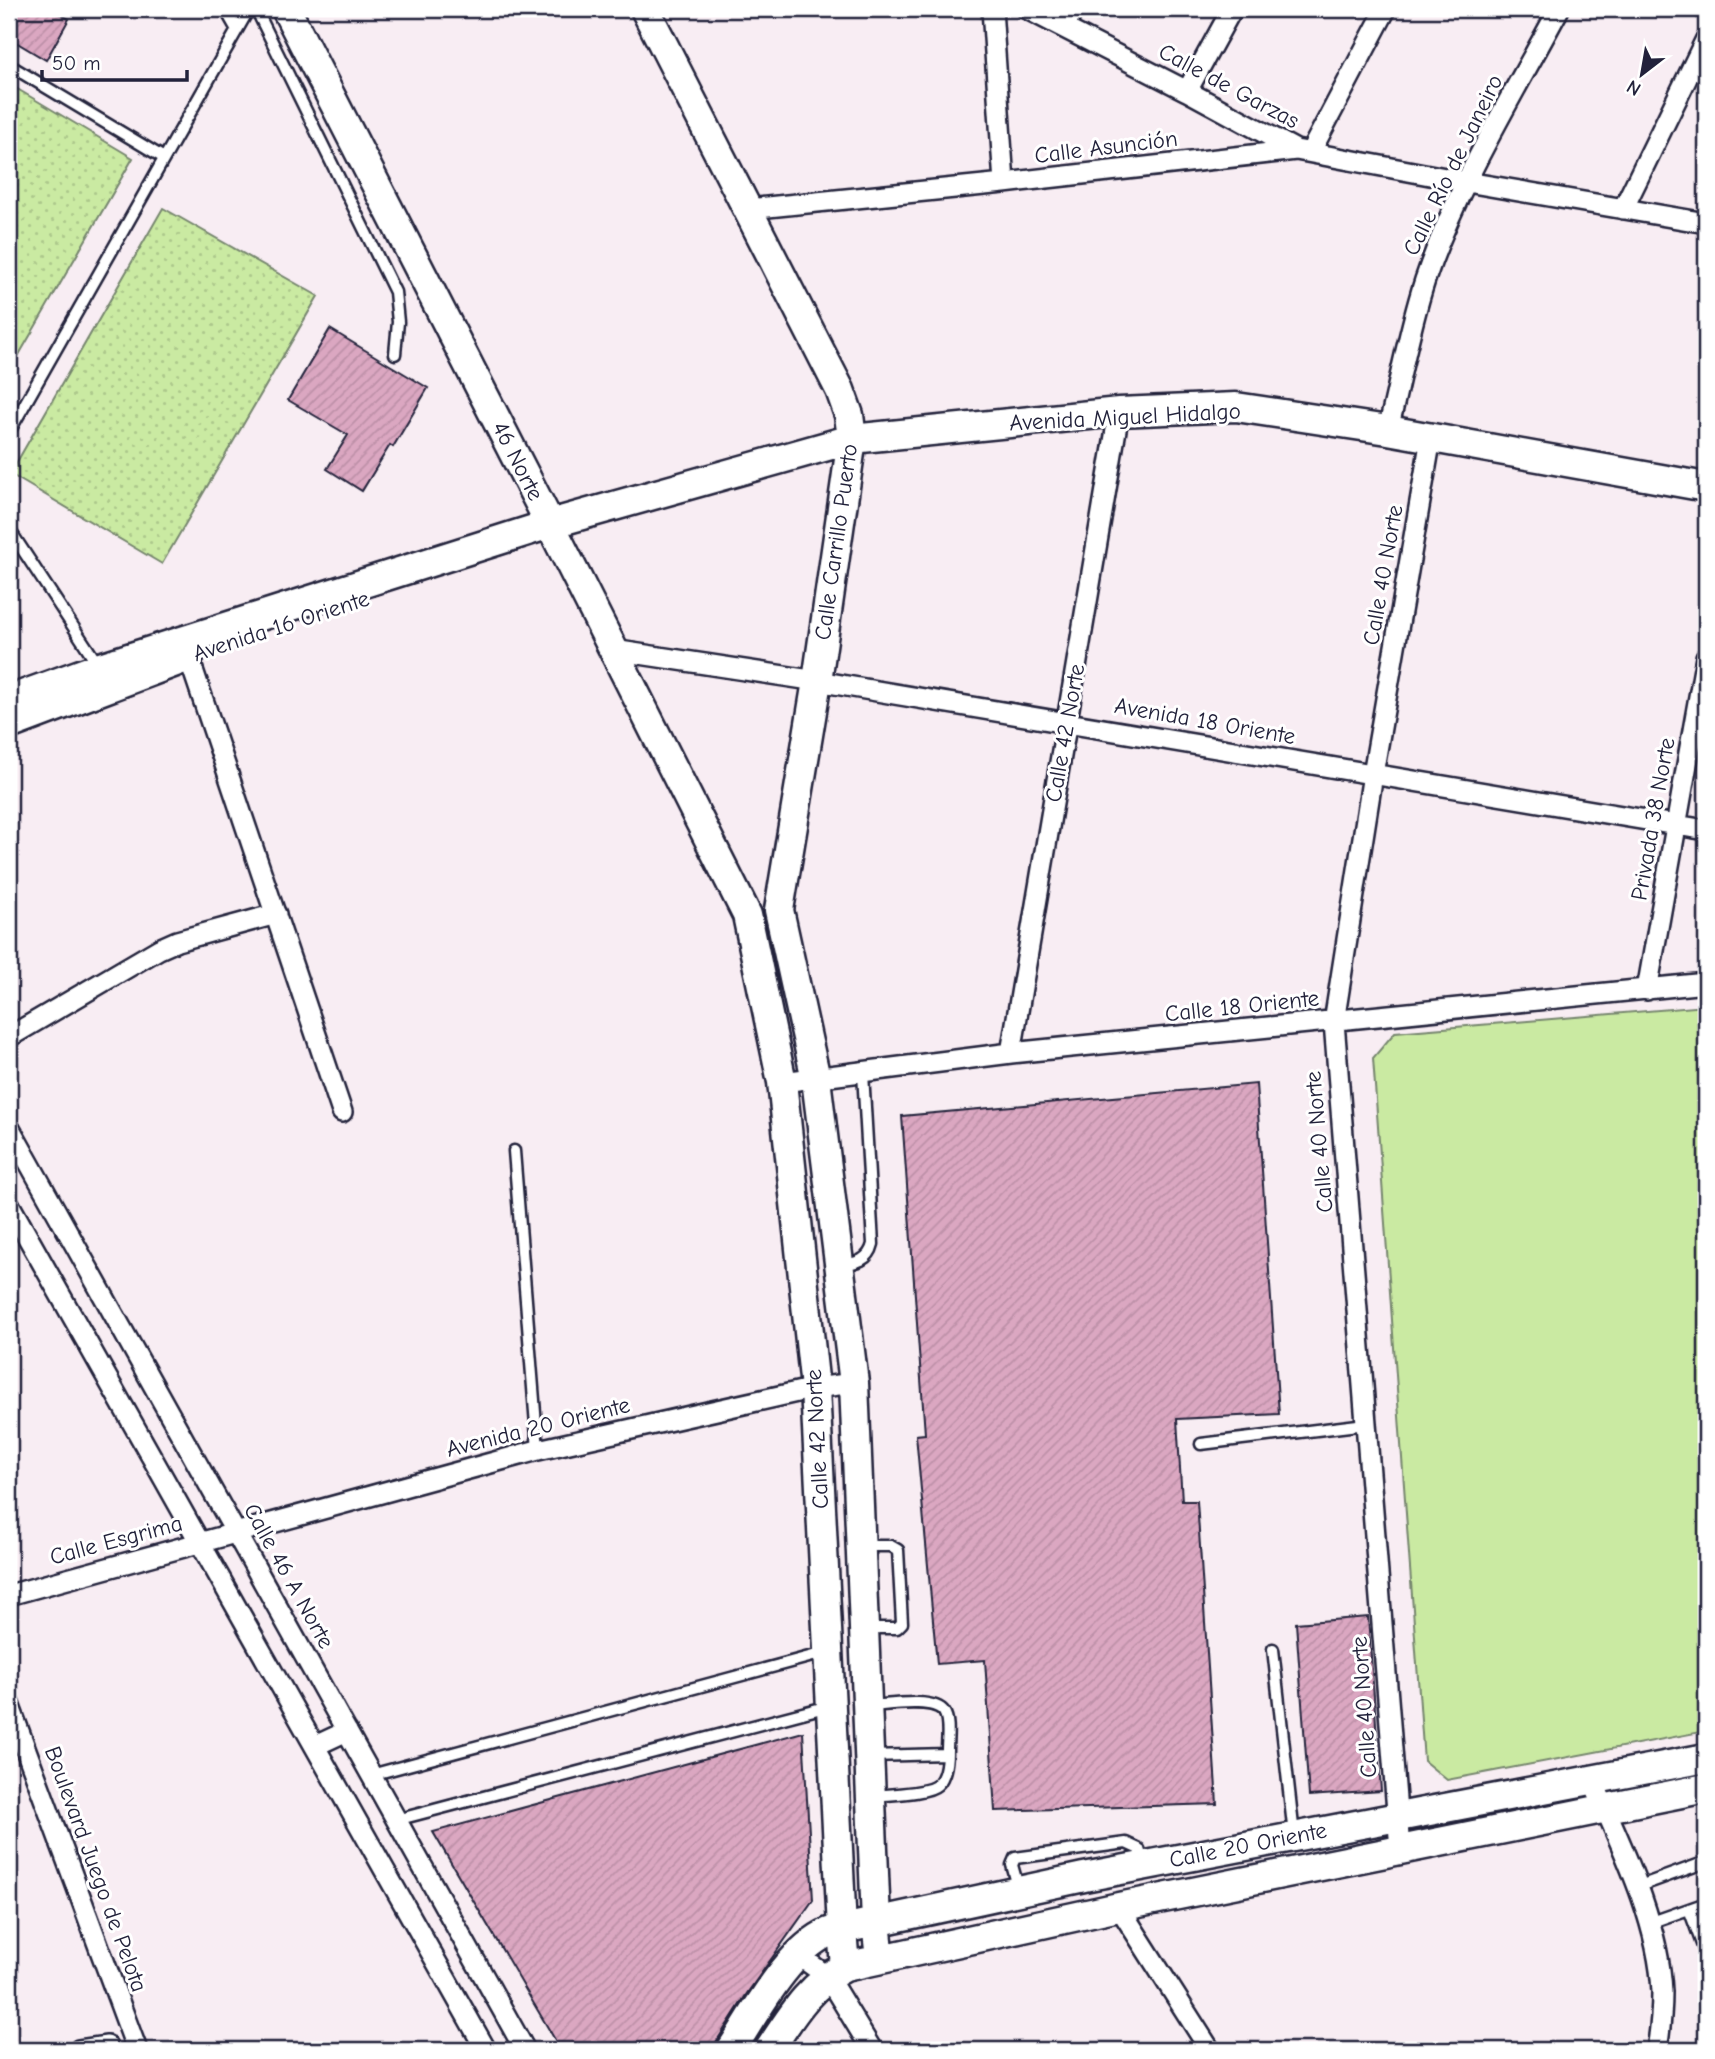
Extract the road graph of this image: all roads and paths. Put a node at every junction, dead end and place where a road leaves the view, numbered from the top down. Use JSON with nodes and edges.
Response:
{"nodes":[{"id":1,"x":225,"y":9,"type":"edge"},
{"id":2,"x":248,"y":9,"type":"edge"},
{"id":3,"x":256,"y":9,"type":"edge"},
{"id":4,"x":286,"y":9,"type":"edge"},
{"id":5,"x":645,"y":9,"type":"edge"},
{"id":6,"x":992,"y":9,"type":"edge"},
{"id":7,"x":1027,"y":9,"type":"edge"},
{"id":8,"x":1074,"y":9,"type":"edge"},
{"id":9,"x":1233,"y":9,"type":"edge"},
{"id":10,"x":1386,"y":9,"type":"edge"},
{"id":11,"x":1559,"y":9,"type":"edge"},
{"id":12,"x":1064,"y":28,"type":"junction"},
{"id":13,"x":237,"y":30,"type":"junction"},
{"id":14,"x":1706,"y":39,"type":"edge"},
{"id":15,"x":9,"y":65,"type":"edge"},
{"id":16,"x":1187,"y":91,"type":"junction"},
{"id":17,"x":1304,"y":150,"type":"junction"},
{"id":18,"x":164,"y":158,"type":"junction"},
{"id":19,"x":1467,"y":182,"type":"junction"},
{"id":20,"x":1004,"y":183,"type":"junction"},
{"id":21,"x":748,"y":209,"type":"junction"},
{"id":22,"x":1623,"y":209,"type":"junction"},
{"id":23,"x":1706,"y":223,"type":"edge"},
{"id":24,"x":395,"y":354,"type":"dead end"},
{"id":25,"x":1119,"y":412,"type":"junction"},
{"id":26,"x":1388,"y":430,"type":"junction"},
{"id":27,"x":9,"y":432,"type":"edge"},
{"id":28,"x":1431,"y":438,"type":"junction"},
{"id":29,"x":852,"y":439,"type":"junction"},
{"id":30,"x":1706,"y":486,"type":"edge"},
{"id":31,"x":9,"y":529,"type":"edge"},
{"id":32,"x":553,"y":530,"type":"junction"},
{"id":33,"x":186,"y":648,"type":"junction"},
{"id":34,"x":612,"y":650,"type":"junction"},
{"id":35,"x":1706,"y":657,"type":"edge"},
{"id":36,"x":100,"y":667,"type":"junction"},
{"id":37,"x":817,"y":681,"type":"junction"},
{"id":38,"x":9,"y":700,"type":"edge"},
{"id":39,"x":1067,"y":722,"type":"junction"},
{"id":40,"x":9,"y":725,"type":"edge"},
{"id":41,"x":1373,"y":774,"type":"junction"},
{"id":42,"x":1676,"y":825,"type":"junction"},
{"id":43,"x":1706,"y":830,"type":"edge"},
{"id":44,"x":779,"y":910,"type":"junction"},
{"id":45,"x":276,"y":914,"type":"junction"},
{"id":46,"x":747,"y":915,"type":"junction"},
{"id":47,"x":1706,"y":983,"type":"edge"},
{"id":48,"x":1647,"y":990,"type":"junction"},
{"id":49,"x":1334,"y":1022,"type":"junction"},
{"id":50,"x":9,"y":1037,"type":"edge"},
{"id":51,"x":1011,"y":1053,"type":"junction"},
{"id":52,"x":863,"y":1073,"type":"junction"},
{"id":53,"x":816,"y":1079,"type":"junction"},
{"id":54,"x":782,"y":1082,"type":"junction"},
{"id":55,"x":342,"y":1112,"type":"dead end"},
{"id":56,"x":9,"y":1127,"type":"edge"},
{"id":57,"x":514,"y":1151,"type":"dead end"},
{"id":58,"x":9,"y":1204,"type":"edge"},
{"id":59,"x":840,"y":1265,"type":"junction"},
{"id":60,"x":854,"y":1383,"type":"junction"},
{"id":61,"x":815,"y":1388,"type":"junction"},
{"id":62,"x":1366,"y":1424,"type":"junction"},
{"id":63,"x":1201,"y":1444,"type":"dead end"},
{"id":64,"x":538,"y":1450,"type":"junction"},
{"id":65,"x":236,"y":1532,"type":"junction"},
{"id":66,"x":201,"y":1542,"type":"junction"},
{"id":67,"x":861,"y":1546,"type":"junction"},
{"id":68,"x":9,"y":1595,"type":"edge"},
{"id":69,"x":864,"y":1628,"type":"junction"},
{"id":70,"x":1273,"y":1649,"type":"dead end"},
{"id":71,"x":828,"y":1652,"type":"junction"},
{"id":72,"x":9,"y":1704,"type":"edge"},
{"id":73,"x":831,"y":1705,"type":"junction"},
{"id":74,"x":867,"y":1706,"type":"junction"},
{"id":75,"x":347,"y":1731,"type":"junction"},
{"id":76,"x":15,"y":1742,"type":"edge"},
{"id":77,"x":315,"y":1746,"type":"junction"},
{"id":78,"x":947,"y":1754,"type":"junction"},
{"id":79,"x":869,"y":1756,"type":"junction"},
{"id":80,"x":1706,"y":1758,"type":"edge"},
{"id":81,"x":371,"y":1775,"type":"junction"},
{"id":82,"x":1592,"y":1779,"type":"junction"},
{"id":83,"x":1706,"y":1788,"type":"edge"},
{"id":84,"x":871,"y":1796,"type":"junction"},
{"id":85,"x":1605,"y":1807,"type":"junction"},
{"id":86,"x":1397,"y":1816,"type":"junction"},
{"id":87,"x":396,"y":1820,"type":"junction"},
{"id":88,"x":1294,"y":1836,"type":"junction"},
{"id":89,"x":1400,"y":1849,"type":"junction"},
{"id":90,"x":1706,"y":1862,"type":"edge"},
{"id":91,"x":1637,"y":1887,"type":"junction"},
{"id":92,"x":1706,"y":1903,"type":"edge"},
{"id":93,"x":1119,"y":1907,"type":"junction"},
{"id":94,"x":1689,"y":1909,"type":"junction"},
{"id":95,"x":876,"y":1922,"type":"junction"},
{"id":96,"x":1649,"y":1923,"type":"junction"},
{"id":97,"x":842,"y":1928,"type":"junction"},
{"id":98,"x":798,"y":1955,"type":"junction"},
{"id":99,"x":1706,"y":1955,"type":"edge"},
{"id":100,"x":880,"y":1959,"type":"junction"},
{"id":101,"x":836,"y":1971,"type":"junction"},
{"id":102,"x":489,"y":1987,"type":"junction"},
{"id":103,"x":459,"y":2002,"type":"junction"},
{"id":104,"x":107,"y":2046,"type":"dead end"},
{"id":105,"x":79,"y":2050,"type":"edge"},
{"id":106,"x":137,"y":2050,"type":"edge"},
{"id":107,"x":486,"y":2050,"type":"edge"},
{"id":108,"x":525,"y":2050,"type":"edge"},
{"id":109,"x":731,"y":2050,"type":"edge"},
{"id":110,"x":769,"y":2050,"type":"edge"},
{"id":111,"x":872,"y":2050,"type":"edge"},
{"id":112,"x":1210,"y":2050,"type":"edge"},
{"id":113,"x":1657,"y":2050,"type":"edge"}],
"edges":[{"from":1,"to":13,"type":"lane"},
{"from":2,"to":13,"type":"lane"},
{"from":3,"to":24,"type":"lane"},
{"from":4,"to":32,"type":"main road","name":"46 Norte"},
{"from":5,"to":21,"type":"main road","name":"Calle Carrillo Puerto"},
{"from":6,"to":20,"type":"street"},
{"from":7,"to":12,"type":"street","name":"Calle de Garzas"},
{"from":8,"to":12,"type":"street"},
{"from":9,"to":16,"type":"street"},
{"from":10,"to":17,"type":"street"},
{"from":11,"to":19,"type":"street","name":"Calle Río de Janeiro"},
{"from":12,"to":16,"type":"street","name":"Calle de Garzas"},
{"from":13,"to":18,"type":"lane"},
{"from":14,"to":22,"type":"street"},
{"from":15,"to":18,"type":"lane"},
{"from":16,"to":17,"type":"street","name":"Calle de Garzas"},
{"from":17,"to":19,"type":"street","name":"Calle Asunción"},
{"from":17,"to":20,"type":"street","name":"Calle Asunción"},
{"from":18,"to":27,"type":"lane"},
{"from":19,"to":22,"type":"street","name":"Calle Asunción"},
{"from":19,"to":26,"type":"street","name":"Calle Río de Janeiro"},
{"from":20,"to":21,"type":"street","name":"Calle Asunción"},
{"from":21,"to":29,"type":"main road","name":"Calle Carrillo Puerto"},
{"from":22,"to":23,"type":"street","name":"Calle Asunción"},
{"from":25,"to":26,"type":"main road","name":"Avenida Miguel Hidalgo"},
{"from":25,"to":29,"type":"main road","name":"Avenida Miguel Hidalgo"},
{"from":25,"to":39,"type":"street","name":"Calle 42 Norte"},
{"from":26,"to":28,"type":"main road","name":"Avenida Miguel Hidalgo"},
{"from":28,"to":30,"type":"main road","name":"Avenida Miguel Hidalgo"},
{"from":28,"to":41,"type":"street","name":"Calle 40 Norte"},
{"from":29,"to":32,"type":"main road","name":"Avenida Miguel Hidalgo"},
{"from":29,"to":37,"type":"main road","name":"Calle Carrillo Puerto"},
{"from":31,"to":36,"type":"lane"},
{"from":32,"to":33,"type":"main road","name":"Avenida 16 Oriente"},
{"from":32,"to":34,"type":"main road","name":"46 Norte"},
{"from":33,"to":36,"type":"main road","name":"Avenida 16 Oriente"},
{"from":33,"to":40,"type":"main road","name":"Avenida 16 Oriente"},
{"from":33,"to":45,"type":"street"},
{"from":34,"to":37,"type":"street","name":"Avenida 18 Oriente"},
{"from":34,"to":46,"type":"main road","name":"46 Norte"},
{"from":35,"to":42,"type":"street","name":"Privada 38 Norte"},
{"from":36,"to":38,"type":"main road","name":"Avenida 16 Oriente"},
{"from":37,"to":39,"type":"street","name":"Avenida 18 Oriente"},
{"from":37,"to":44,"type":"main road","name":"Calle Carrillo Puerto"},
{"from":39,"to":41,"type":"street","name":"Avenida 18 Oriente"},
{"from":39,"to":51,"type":"street","name":"Calle 42 Norte"},
{"from":41,"to":42,"type":"street","name":"Avenida 18 Oriente"},
{"from":41,"to":49,"type":"street","name":"Calle 40 Norte"},
{"from":42,"to":43,"type":"street","name":"Avenida 18 Oriente"},
{"from":42,"to":48,"type":"street","name":"Privada 38 Norte"},
{"from":44,"to":46,"type":"main road"},
{"from":44,"to":53,"type":"main road","name":"Calle 42 Norte"},
{"from":45,"to":50,"type":"street"},
{"from":45,"to":55,"type":"street"},
{"from":46,"to":54,"type":"main road","name":"Calle 42 Norte"},
{"from":47,"to":48,"type":"street","name":"Calle 18 Oriente"},
{"from":48,"to":49,"type":"street","name":"Calle 18 Oriente"},
{"from":49,"to":51,"type":"street","name":"Calle 18 Oriente"},
{"from":49,"to":62,"type":"street","name":"Calle 40 Norte"},
{"from":51,"to":52,"type":"street","name":"Calle 18 Oriente"},
{"from":52,"to":53,"type":"street","name":"Calle 18 Oriente"},
{"from":52,"to":59,"type":"lane"},
{"from":53,"to":54,"type":"street","name":"Calle 18 Oriente"},
{"from":53,"to":59,"type":"main road","name":"Calle 42 Norte"},
{"from":54,"to":61,"type":"main road","name":"Calle 42 Norte"},
{"from":56,"to":65,"type":"street","name":"Calle 46 A Norte"},
{"from":57,"to":64,"type":"lane"},
{"from":58,"to":66,"type":"street"},
{"from":59,"to":60,"type":"main road","name":"Calle 42 Norte"},
{"from":60,"to":61,"type":"street","name":"Avenida 20 Oriente"},
{"from":60,"to":67,"type":"main road","name":"Calle 42 Norte"},
{"from":61,"to":64,"type":"street","name":"Avenida 20 Oriente"},
{"from":61,"to":71,"type":"main road","name":"Calle 42 Norte"},
{"from":62,"to":63,"type":"lane"},
{"from":62,"to":86,"type":"street","name":"Calle 40 Norte"},
{"from":64,"to":65,"type":"street","name":"Avenida 20 Oriente"},
{"from":65,"to":66,"type":"street","name":"Calle Esgrima"},
{"from":65,"to":75,"type":"street","name":"Calle 46 A Norte"},
{"from":66,"to":68,"type":"street","name":"Calle Esgrima"},
{"from":66,"to":77,"type":"street"},
{"from":67,"to":69,"type":"main road","name":"Calle 42 Norte"},
{"from":67,"to":69,"type":"lane"},
{"from":69,"to":74,"type":"main road","name":"Calle 42 Norte"},
{"from":70,"to":88,"type":"lane"},
{"from":71,"to":73,"type":"main road","name":"Calle 42 Norte"},
{"from":71,"to":81,"type":"lane"},
{"from":72,"to":76,"type":"street","name":"Boulevard Juego de Pelota"},
{"from":73,"to":87,"type":"lane"},
{"from":73,"to":97,"type":"main road","name":"Calle 42 Norte"},
{"from":74,"to":78,"type":"lane"},
{"from":74,"to":79,"type":"main road","name":"Calle 42 Norte"},
{"from":75,"to":77,"type":"street"},
{"from":75,"to":81,"type":"street","name":"Calle 46 A Norte"},
{"from":76,"to":106,"type":"street","name":"Boulevard Juego de Pelota"},
{"from":77,"to":103,"type":"street"},
{"from":78,"to":79,"type":"lane"},
{"from":78,"to":84,"type":"lane"},
{"from":79,"to":84,"type":"main road","name":"Calle 42 Norte"},
{"from":80,"to":82,"type":"main road","name":"Calle 20 Oriente"},
{"from":81,"to":87,"type":"street","name":"Calle 46 A Norte"},
{"from":82,"to":85,"type":"street"},
{"from":82,"to":86,"type":"main road","name":"Calle 20 Oriente"},
{"from":83,"to":85,"type":"main road","name":"Calle 20 Oriente"},
{"from":84,"to":95,"type":"main road","name":"Calle 42 Norte"},
{"from":85,"to":89,"type":"main road","name":"Calle 20 Oriente"},
{"from":85,"to":91,"type":"street"},
{"from":86,"to":88,"type":"main road","name":"Calle 20 Oriente"},
{"from":86,"to":89,"type":"street","name":"Calle 40 Norte"},
{"from":87,"to":102,"type":"street","name":"Calle 46 A Norte"},
{"from":88,"to":95,"type":"main road","name":"Calle 20 Oriente"},
{"from":89,"to":93,"type":"main road","name":"Calle 20 Oriente"},
{"from":90,"to":91,"type":"lane"},
{"from":91,"to":96,"type":"street"},
{"from":92,"to":94,"type":"lane"},
{"from":93,"to":100,"type":"main road","name":"Calle 20 Oriente"},
{"from":93,"to":112,"type":"street"},
{"from":94,"to":96,"type":"lane"},
{"from":94,"to":99,"type":"lane"},
{"from":95,"to":97,"type":"main road","name":"Calle 20 Oriente"},
{"from":95,"to":100,"type":"main road","name":"Calle 42 Norte"},
{"from":96,"to":113,"type":"street"},
{"from":97,"to":98,"type":"main road","name":"Calle 20 Oriente"},
{"from":97,"to":101,"type":"main road","name":"Calle 42 Norte"},
{"from":98,"to":101,"type":"street"},
{"from":98,"to":109,"type":"main road","name":"Calle 20 Oriente"},
{"from":100,"to":101,"type":"main road","name":"Calle 20 Oriente"},
{"from":101,"to":110,"type":"main road"},
{"from":101,"to":111,"type":"street"},
{"from":102,"to":103,"type":"street"},
{"from":102,"to":108,"type":"street","name":"Calle 46 A Norte"},
{"from":103,"to":107,"type":"street"},
{"from":104,"to":105,"type":"street"}]}
